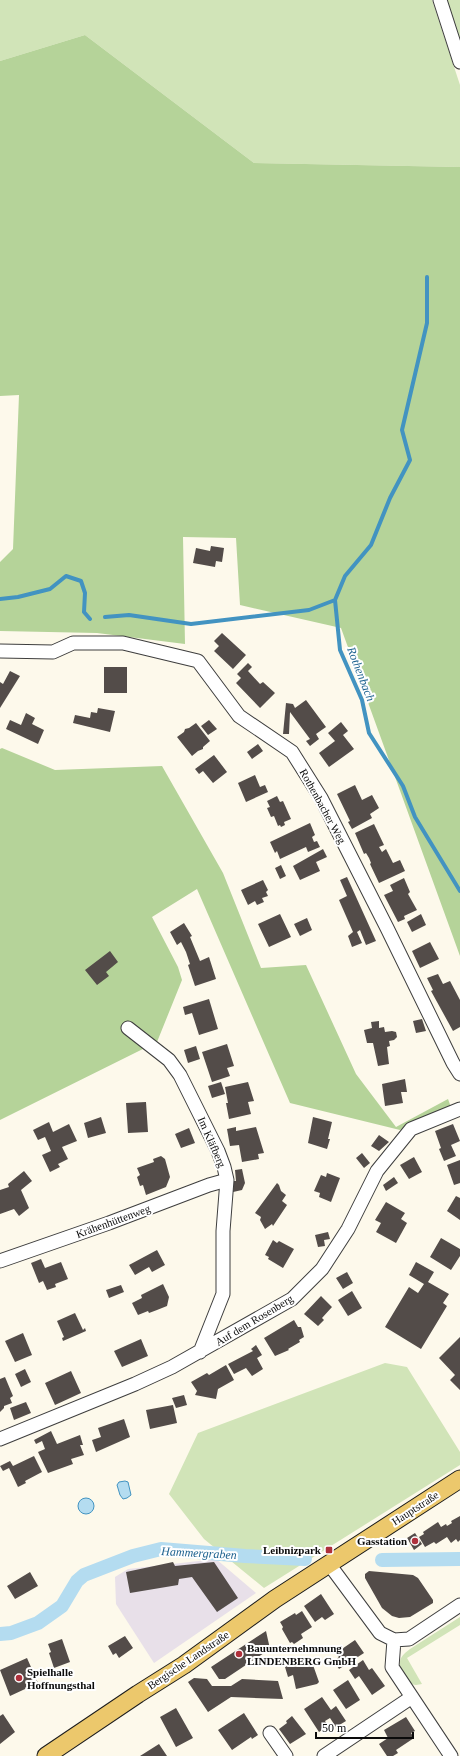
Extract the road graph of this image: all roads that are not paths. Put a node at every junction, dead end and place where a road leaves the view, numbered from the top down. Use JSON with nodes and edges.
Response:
{"nodes":[{"id":1,"x":440,"y":0,"type":"edge"},
{"id":2,"x":460,"y":62,"type":"edge"},
{"id":3,"x":0,"y":651,"type":"edge"},
{"id":4,"x":128,"y":1028,"type":"dead end"},
{"id":5,"x":460,"y":1074,"type":"edge"},
{"id":6,"x":460,"y":1110,"type":"edge"},
{"id":7,"x":227,"y":1180,"type":"junction"},
{"id":8,"x":0,"y":1262,"type":"edge"},
{"id":9,"x":200,"y":1352,"type":"junction"},
{"id":10,"x":0,"y":1439,"type":"edge"},
{"id":11,"x":460,"y":1479,"type":"edge"},
{"id":12,"x":329,"y":1564,"type":"junction"},
{"id":13,"x":460,"y":1605,"type":"edge"},
{"id":14,"x":394,"y":1640,"type":"junction"},
{"id":15,"x":412,"y":1697,"type":"junction"},
{"id":16,"x":270,"y":1733,"type":"dead end"},
{"id":17,"x":46,"y":1756,"type":"edge"},
{"id":18,"x":286,"y":1756,"type":"edge"},
{"id":19,"x":324,"y":1756,"type":"edge"},
{"id":20,"x":451,"y":1756,"type":"edge"}],
"edges":[{"from":1,"to":2,"type":"street"},
{"from":3,"to":5,"type":"street","name":"Rothenbacher Weg"},
{"from":4,"to":7,"type":"street","name":"Im Kläfberg"},
{"from":6,"to":9,"type":"street","name":"Auf dem Rosenberg"},
{"from":7,"to":8,"type":"street","name":"Krähenhüttenweg"},
{"from":7,"to":9,"type":"street","name":"Im Kläfberg"},
{"from":9,"to":10,"type":"street","name":"Auf dem Rosenberg"},
{"from":11,"to":12,"type":"main road","name":"Hauptstraße"},
{"from":12,"to":14,"type":"street"},
{"from":12,"to":17,"type":"main road","name":"Bergische Landstraße"},
{"from":13,"to":14,"type":"street"},
{"from":14,"to":15,"type":"street"},
{"from":15,"to":19,"type":"street"},
{"from":15,"to":20,"type":"street"},
{"from":16,"to":18,"type":"street"}]}
